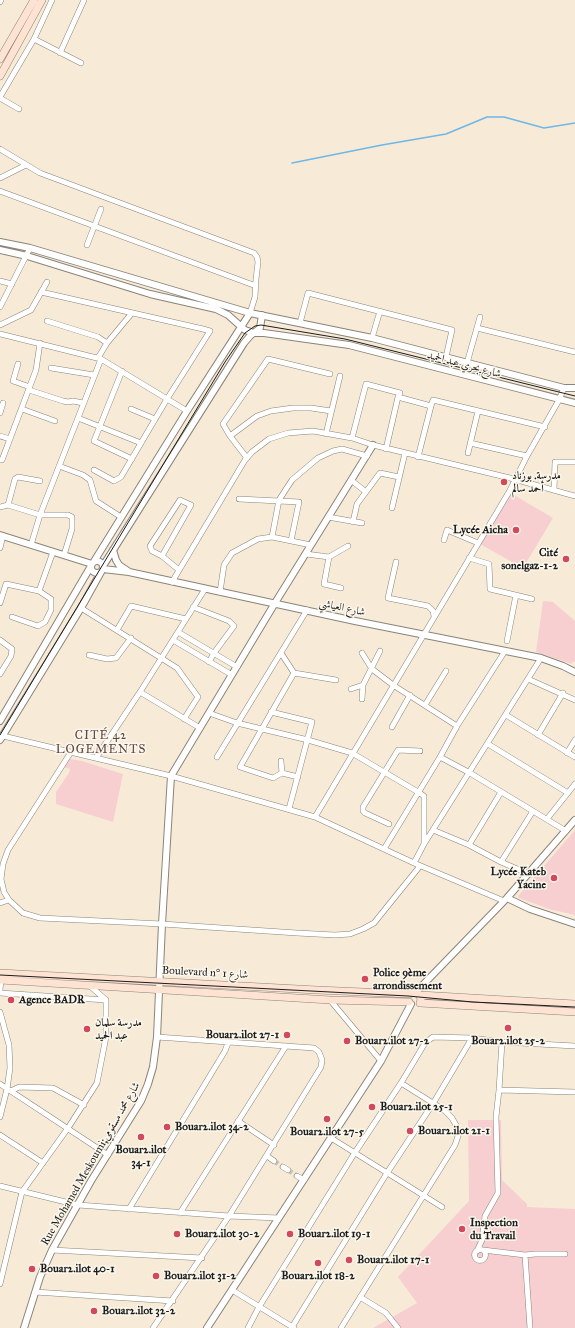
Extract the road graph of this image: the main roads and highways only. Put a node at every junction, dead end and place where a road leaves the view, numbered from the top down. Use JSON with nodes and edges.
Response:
{"nodes":[{"id":1,"x":34,"y":0,"type":"edge"},
{"id":2,"x":40,"y":2,"type":"edge"},
{"id":3,"x":0,"y":59,"type":"edge"},
{"id":4,"x":0,"y":76,"type":"edge"},
{"id":5,"x":0,"y":978,"type":"edge"},
{"id":6,"x":415,"y":994,"type":"junction"},
{"id":7,"x":410,"y":1003,"type":"junction"},
{"id":8,"x":420,"y":1003,"type":"junction"},
{"id":9,"x":575,"y":1004,"type":"edge"},
{"id":10,"x":575,"y":1012,"type":"edge"}],
"edges":[{"from":1,"to":3,"type":"main road"},
{"from":2,"to":4,"type":"main road"},
{"from":5,"to":6,"type":"main road","name":"Boulevard n° شارع 1"},
{"from":5,"to":7,"type":"main road","name":"Boulevard n° شارع 1"},
{"from":6,"to":7,"type":"main road"},
{"from":6,"to":8,"type":"main road"},
{"from":6,"to":9,"type":"main road","name":"Boulevard n° شارع 1"},
{"from":7,"to":8,"type":"main road"},
{"from":8,"to":10,"type":"main road"}]}
